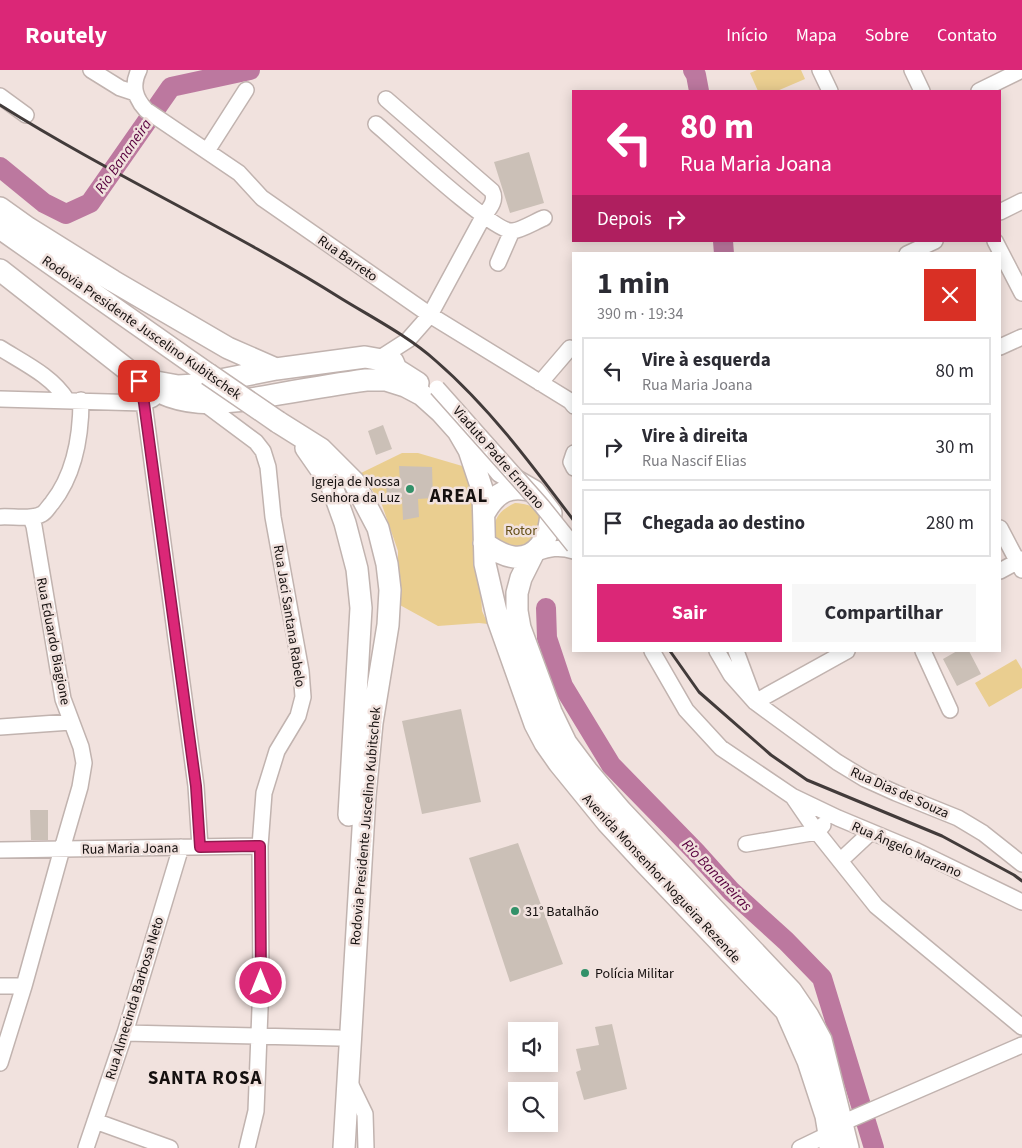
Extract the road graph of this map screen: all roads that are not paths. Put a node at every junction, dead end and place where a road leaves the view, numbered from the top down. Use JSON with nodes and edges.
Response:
{"nodes":[{"id":1,"x":90,"y":70,"type":"edge"},
{"id":2,"x":139,"y":70,"type":"edge"},
{"id":3,"x":820,"y":70,"type":"edge"},
{"id":4,"x":912,"y":70,"type":"edge"},
{"id":5,"x":1022,"y":70,"type":"edge"},
{"id":6,"x":246,"y":90,"type":"dead end"},
{"id":7,"x":830,"y":90,"type":"edge"},
{"id":8,"x":922,"y":90,"type":"edge"},
{"id":9,"x":981,"y":90,"type":"edge"},
{"id":10,"x":135,"y":94,"type":"junction"},
{"id":11,"x":0,"y":96,"type":"edge"},
{"id":12,"x":386,"y":99,"type":"dead end"},
{"id":13,"x":26,"y":115,"type":"dead end"},
{"id":14,"x":376,"y":124,"type":"dead end"},
{"id":15,"x":207,"y":151,"type":"junction"},
{"id":16,"x":1022,"y":201,"type":"edge"},
{"id":17,"x":0,"y":208,"type":"edge"},
{"id":18,"x":1001,"y":212,"type":"edge"},
{"id":19,"x":483,"y":217,"type":"junction"},
{"id":20,"x":544,"y":218,"type":"dead end"},
{"id":21,"x":0,"y":228,"type":"edge"},
{"id":22,"x":512,"y":231,"type":"junction"},
{"id":23,"x":933,"y":242,"type":"edge"},
{"id":24,"x":912,"y":252,"type":"edge"},
{"id":25,"x":1001,"y":252,"type":"edge"},
{"id":26,"x":498,"y":263,"type":"dead end"},
{"id":27,"x":0,"y":270,"type":"edge"},
{"id":28,"x":1022,"y":292,"type":"edge"},
{"id":29,"x":430,"y":315,"type":"junction"},
{"id":30,"x":1022,"y":336,"type":"edge"},
{"id":31,"x":1001,"y":346,"type":"edge"},
{"id":32,"x":0,"y":348,"type":"edge"},
{"id":33,"x":570,"y":348,"type":"dead end"},
{"id":34,"x":389,"y":367,"type":"junction"},
{"id":35,"x":276,"y":369,"type":"junction"},
{"id":36,"x":134,"y":376,"type":"junction"},
{"id":37,"x":233,"y":377,"type":"junction"},
{"id":38,"x":540,"y":383,"type":"junction"},
{"id":39,"x":171,"y":391,"type":"junction"},
{"id":40,"x":0,"y":399,"type":"edge"},
{"id":41,"x":74,"y":400,"type":"junction"},
{"id":42,"x":238,"y":402,"type":"junction"},
{"id":43,"x":144,"y":403,"type":"junction"},
{"id":44,"x":205,"y":404,"type":"junction"},
{"id":45,"x":572,"y":404,"type":"edge"},
{"id":46,"x":282,"y":424,"type":"junction"},
{"id":47,"x":534,"y":491,"type":"junction"},
{"id":48,"x":485,"y":512,"type":"junction"},
{"id":49,"x":551,"y":513,"type":"junction"},
{"id":50,"x":0,"y":517,"type":"edge"},
{"id":51,"x":30,"y":518,"type":"junction"},
{"id":52,"x":1001,"y":530,"type":"edge"},
{"id":53,"x":572,"y":537,"type":"edge"},
{"id":54,"x":484,"y":543,"type":"junction"},
{"id":55,"x":572,"y":544,"type":"edge"},
{"id":56,"x":572,"y":550,"type":"edge"},
{"id":57,"x":533,"y":554,"type":"junction"},
{"id":58,"x":1021,"y":564,"type":"edge"},
{"id":59,"x":1001,"y":571,"type":"edge"},
{"id":60,"x":653,"y":652,"type":"edge"},
{"id":61,"x":718,"y":652,"type":"edge"},
{"id":62,"x":736,"y":652,"type":"edge"},
{"id":63,"x":845,"y":652,"type":"edge"},
{"id":64,"x":923,"y":652,"type":"edge"},
{"id":65,"x":755,"y":702,"type":"junction"},
{"id":66,"x":950,"y":710,"type":"dead end"},
{"id":67,"x":71,"y":722,"type":"junction"},
{"id":68,"x":0,"y":727,"type":"edge"},
{"id":69,"x":792,"y":796,"type":"junction"},
{"id":70,"x":614,"y":816,"type":"junction"},
{"id":71,"x":838,"y":818,"type":"junction"},
{"id":72,"x":817,"y":832,"type":"junction"},
{"id":73,"x":871,"y":832,"type":"junction"},
{"id":74,"x":746,"y":844,"type":"dead end"},
{"id":75,"x":260,"y":846,"type":"junction"},
{"id":76,"x":181,"y":847,"type":"junction"},
{"id":77,"x":200,"y":847,"type":"junction"},
{"id":78,"x":0,"y":850,"type":"edge"},
{"id":79,"x":62,"y":850,"type":"junction"},
{"id":80,"x":840,"y":861,"type":"junction"},
{"id":81,"x":1022,"y":864,"type":"edge"},
{"id":82,"x":1022,"y":902,"type":"edge"},
{"id":83,"x":0,"y":986,"type":"edge"},
{"id":84,"x":24,"y":986,"type":"junction"},
{"id":85,"x":1022,"y":1026,"type":"edge"},
{"id":86,"x":125,"y":1033,"type":"junction"},
{"id":87,"x":259,"y":1036,"type":"junction"},
{"id":88,"x":339,"y":1038,"type":"junction"},
{"id":89,"x":1022,"y":1045,"type":"edge"},
{"id":90,"x":0,"y":1063,"type":"edge"},
{"id":91,"x":348,"y":1078,"type":"junction"},
{"id":92,"x":95,"y":1122,"type":"junction"},
{"id":93,"x":839,"y":1134,"type":"edge"},
{"id":94,"x":86,"y":1148,"type":"edge"},
{"id":95,"x":170,"y":1148,"type":"edge"},
{"id":96,"x":247,"y":1148,"type":"edge"},
{"id":97,"x":330,"y":1148,"type":"edge"},
{"id":98,"x":344,"y":1148,"type":"edge"},
{"id":99,"x":366,"y":1148,"type":"edge"},
{"id":100,"x":800,"y":1148,"type":"edge"},
{"id":101,"x":848,"y":1148,"type":"edge"}],
"edges":[{"from":1,"to":10,"type":"street"},
{"from":2,"to":10,"type":"street"},
{"from":3,"to":7,"type":"street"},
{"from":4,"to":8,"type":"street"},
{"from":5,"to":9,"type":"street"},
{"from":6,"to":15,"type":"street"},
{"from":10,"to":15,"type":"street","name":"Rua Barreto"},
{"from":11,"to":13,"type":"street"},
{"from":12,"to":19,"type":"street"},
{"from":14,"to":19,"type":"street"},
{"from":15,"to":29,"type":"street","name":"Rua Barreto"},
{"from":16,"to":18,"type":"street"},
{"from":17,"to":35,"type":"highway"},
{"from":19,"to":22,"type":"street"},
{"from":19,"to":29,"type":"street"},
{"from":20,"to":22,"type":"street"},
{"from":21,"to":46,"type":"highway","name":"Rodovia Presidente Juscelino Kubitschek","bridge":true},
{"from":22,"to":26,"type":"street"},
{"from":23,"to":24,"type":"street"},
{"from":25,"to":28,"type":"street"},
{"from":27,"to":36,"type":"highway"},
{"from":29,"to":34,"type":"street"},
{"from":29,"to":38,"type":"street","name":"Rua Barreto"},
{"from":30,"to":31,"type":"street"},
{"from":32,"to":41,"type":"street"},
{"from":33,"to":38,"type":"street"},
{"from":34,"to":35,"type":"highway"},
{"from":34,"to":42,"type":"highway"},
{"from":34,"to":47,"type":"highway"},
{"from":34,"to":48,"type":"highway","name":"Avenida Monsenhor Nogueira Rezende"},
{"from":34,"to":55,"type":"street","name":"Viaduto Padre Ermano","bridge":true},
{"from":35,"to":37,"type":"highway"},
{"from":36,"to":39,"type":"highway"},
{"from":36,"to":43,"type":"street"},
{"from":37,"to":39,"type":"highway"},
{"from":37,"to":42,"type":"highway"},
{"from":38,"to":45,"type":"street","name":"Rua Barreto"},
{"from":39,"to":43,"type":"street"},
{"from":39,"to":44,"type":"highway"},
{"from":40,"to":41,"type":"street"},
{"from":41,"to":43,"type":"street"},
{"from":41,"to":51,"type":"street"},
{"from":42,"to":44,"type":"highway"},
{"from":43,"to":77,"type":"street"},
{"from":44,"to":75,"type":"street","name":"Rua Jaci Santana Rabelo"},
{"from":46,"to":88,"type":"highway","name":"Rodovia Presidente Juscelino Kubitschek"},
{"from":46,"to":91,"type":"highway","name":"Rodovia Presidente Juscelino Kubitschek"},
{"from":47,"to":48,"type":"highway"},
{"from":47,"to":49,"type":"highway"},
{"from":48,"to":54,"type":"highway","name":"Avenida Monsenhor Nogueira Rezende"},
{"from":49,"to":53,"type":"street"},
{"from":49,"to":57,"type":"highway"},
{"from":50,"to":51,"type":"street"},
{"from":51,"to":67,"type":"street","name":"Rua Eduardo Biagione"},
{"from":52,"to":58,"type":"street"},
{"from":54,"to":57,"type":"highway"},
{"from":54,"to":70,"type":"highway","name":"Avenida Monsenhor Nogueira Rezende"},
{"from":56,"to":57,"type":"street"},
{"from":57,"to":70,"type":"highway","name":"Avenida Monsenhor Nogueira Rezende"},
{"from":58,"to":59,"type":"street"},
{"from":60,"to":69,"type":"street"},
{"from":61,"to":65,"type":"street","name":"Rua Dias de Souza"},
{"from":62,"to":65,"type":"street"},
{"from":63,"to":65,"type":"street"},
{"from":64,"to":66,"type":"street"},
{"from":65,"to":81,"type":"street","name":"Rua Dias de Souza"},
{"from":67,"to":68,"type":"street"},
{"from":67,"to":79,"type":"street","name":"Rua Eduardo Biagione"},
{"from":69,"to":71,"type":"street","name":"Rua Ângelo Marzano"},
{"from":69,"to":72,"type":"street"},
{"from":70,"to":93,"type":"highway","name":"Avenida Monsenhor Nogueira Rezende"},
{"from":71,"to":72,"type":"street"},
{"from":71,"to":73,"type":"street","name":"Rua Ângelo Marzano"},
{"from":72,"to":74,"type":"street"},
{"from":72,"to":80,"type":"street"},
{"from":73,"to":80,"type":"street"},
{"from":73,"to":82,"type":"street","name":"Rua Ângelo Marzano"},
{"from":75,"to":77,"type":"street","name":"Rua Maria Joana"},
{"from":75,"to":87,"type":"street","name":"Rua Jaci Santana Rabelo"},
{"from":76,"to":77,"type":"street","name":"Rua Maria Joana"},
{"from":76,"to":79,"type":"street","name":"Rua Maria Joana"},
{"from":76,"to":86,"type":"street","name":"Rua Almecinda Barbosa Neto"},
{"from":78,"to":79,"type":"street","name":"Rua Maria Joana"},
{"from":79,"to":84,"type":"street","name":"Rua Eduardo Biagione"},
{"from":80,"to":85,"type":"street"},
{"from":83,"to":84,"type":"street"},
{"from":84,"to":90,"type":"street","name":"Rua Eduardo Biagione"},
{"from":86,"to":87,"type":"street"},
{"from":86,"to":92,"type":"street","name":"Rua Almecinda Barbosa Neto"},
{"from":87,"to":88,"type":"street"},
{"from":87,"to":96,"type":"street","name":"Rua Jaci Santana Rabelo"},
{"from":88,"to":97,"type":"highway","name":"Rodovia Presidente Juscelino Kubitschek"},
{"from":89,"to":93,"type":"street"},
{"from":91,"to":98,"type":"highway","name":"Rodovia Presidente Juscelino Kubitschek"},
{"from":91,"to":99,"type":"street"},
{"from":92,"to":94,"type":"street","name":"Rua Almecinda Barbosa Neto"},
{"from":92,"to":95,"type":"street"},
{"from":93,"to":100,"type":"street"},
{"from":93,"to":101,"type":"highway","name":"Avenida Monsenhor Nogueira Rezende"}]}
